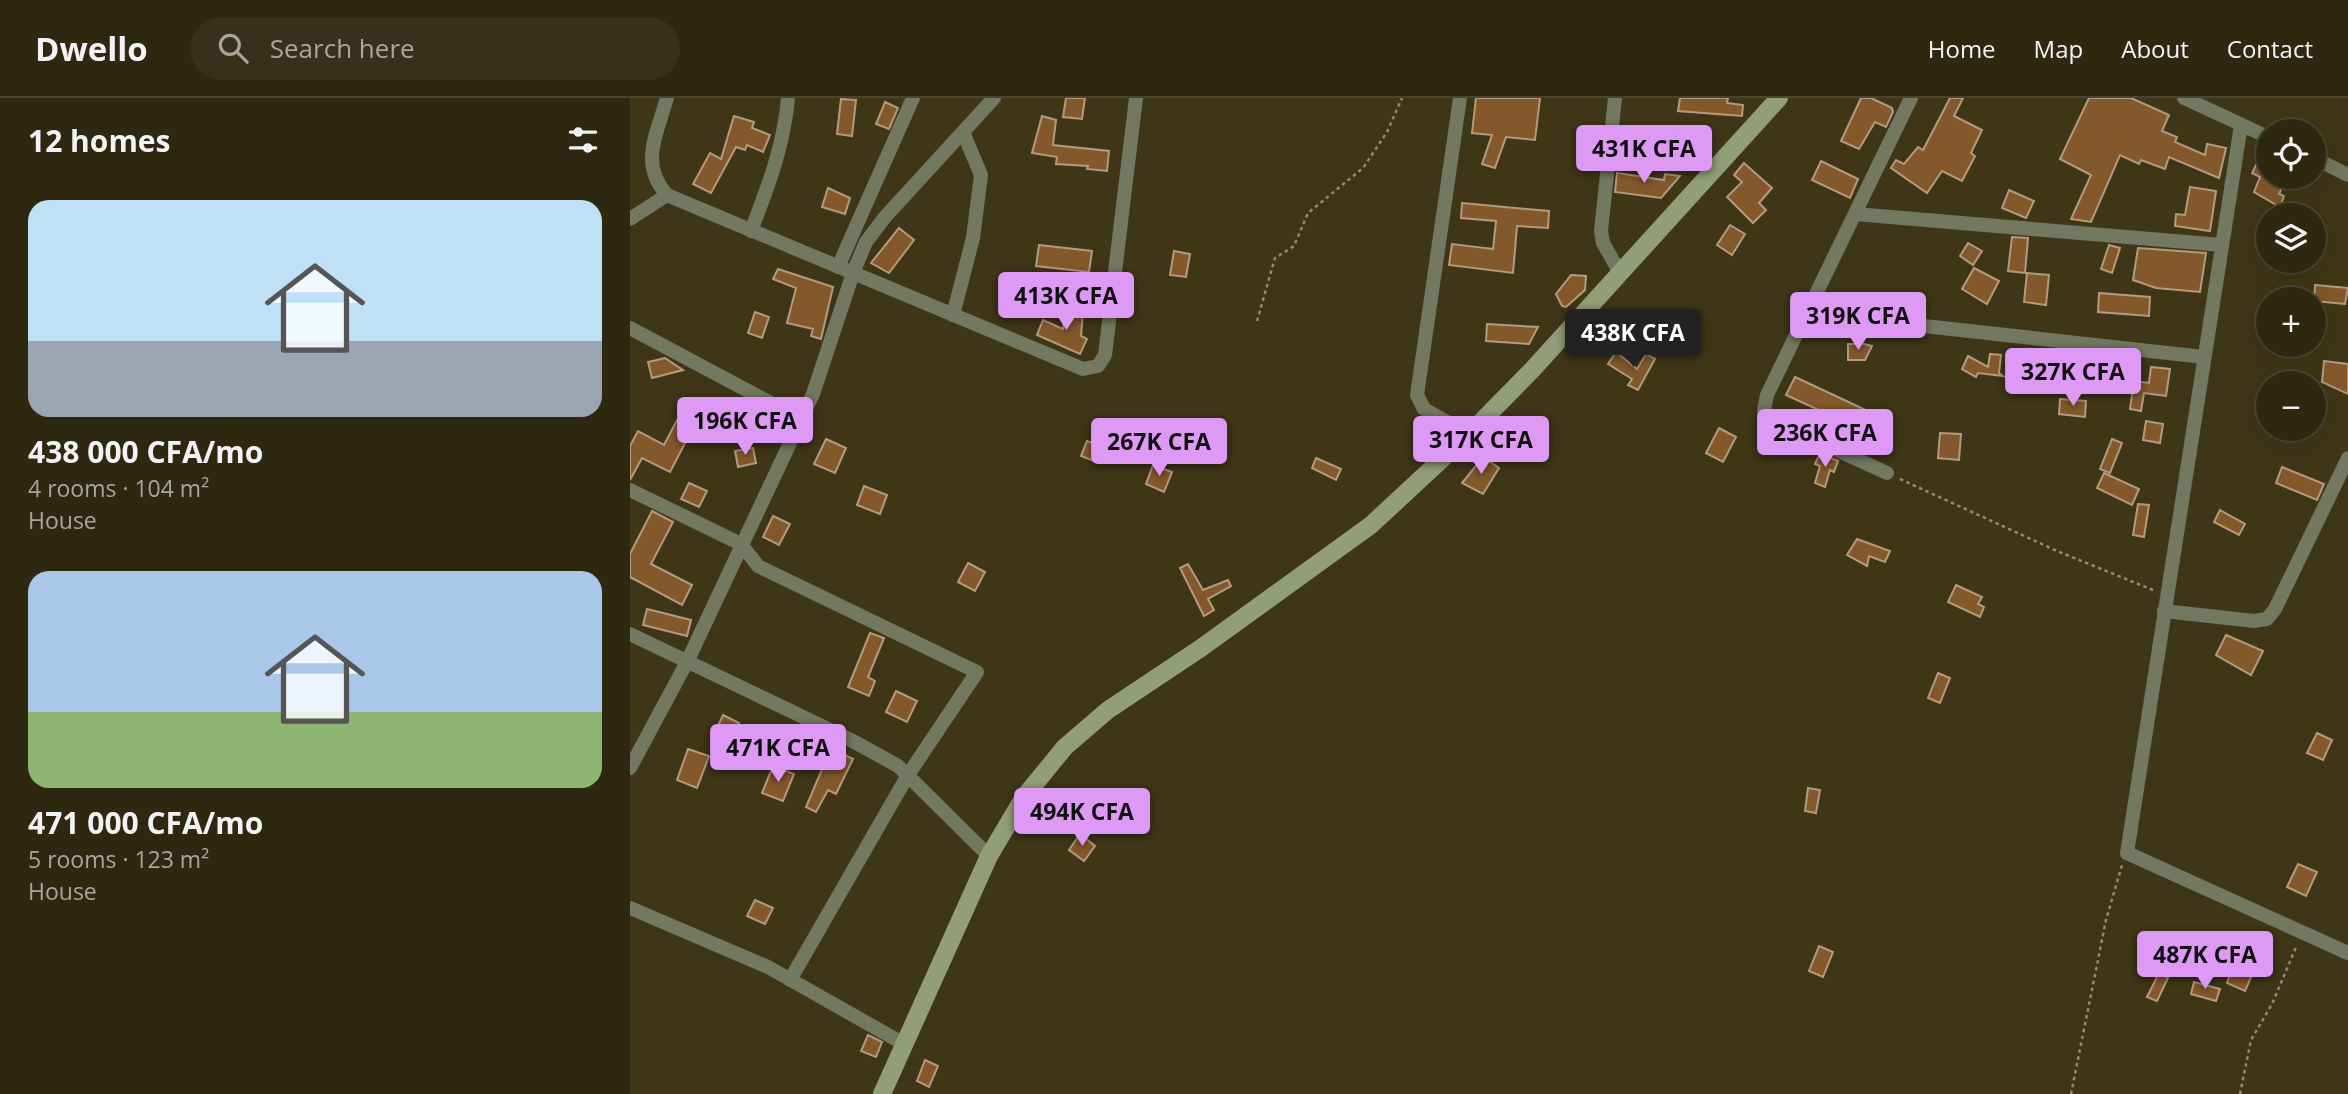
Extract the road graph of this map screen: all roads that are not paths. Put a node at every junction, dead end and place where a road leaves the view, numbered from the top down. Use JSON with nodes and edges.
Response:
{"nodes":[{"id":1,"x":667,"y":98,"type":"edge"},
{"id":2,"x":788,"y":98,"type":"edge"},
{"id":3,"x":913,"y":98,"type":"edge"},
{"id":4,"x":995,"y":98,"type":"edge"},
{"id":5,"x":1136,"y":98,"type":"edge"},
{"id":6,"x":1460,"y":98,"type":"edge"},
{"id":7,"x":1615,"y":98,"type":"edge"},
{"id":8,"x":1779,"y":98,"type":"edge"},
{"id":9,"x":1911,"y":98,"type":"edge"},
{"id":10,"x":2184,"y":98,"type":"edge"},
{"id":11,"x":2241,"y":125,"type":"junction"},
{"id":12,"x":963,"y":132,"type":"junction"},
{"id":13,"x":2256,"y":132,"type":"edge"},
{"id":14,"x":2326,"y":164,"type":"edge"},
{"id":15,"x":2348,"y":174,"type":"edge"},
{"id":16,"x":667,"y":195,"type":"junction"},
{"id":17,"x":1855,"y":214,"type":"junction"},
{"id":18,"x":630,"y":219,"type":"edge"},
{"id":19,"x":751,"y":231,"type":"junction"},
{"id":20,"x":2222,"y":245,"type":"junction"},
{"id":21,"x":838,"y":267,"type":"junction"},
{"id":22,"x":1619,"y":271,"type":"junction"},
{"id":23,"x":853,"y":273,"type":"junction"},
{"id":24,"x":1807,"y":313,"type":"junction"},
{"id":25,"x":953,"y":315,"type":"junction"},
{"id":26,"x":630,"y":328,"type":"edge"},
{"id":27,"x":2204,"y":357,"type":"junction"},
{"id":28,"x":801,"y":419,"type":"junction"},
{"id":29,"x":1469,"y":434,"type":"junction"},
{"id":30,"x":2348,"y":458,"type":"edge"},
{"id":31,"x":1887,"y":473,"type":"road end"},
{"id":32,"x":630,"y":490,"type":"edge"},
{"id":33,"x":741,"y":544,"type":"junction"},
{"id":34,"x":2166,"y":604,"type":"junction"},
{"id":35,"x":630,"y":634,"type":"edge"},
{"id":36,"x":688,"y":660,"type":"junction"},
{"id":37,"x":630,"y":768,"type":"edge"},
{"id":38,"x":908,"y":775,"type":"junction"},
{"id":39,"x":989,"y":856,"type":"junction"},
{"id":40,"x":630,"y":908,"type":"edge"},
{"id":41,"x":2348,"y":953,"type":"edge"},
{"id":42,"x":790,"y":980,"type":"junction"},
{"id":43,"x":904,"y":1044,"type":"junction"},
{"id":44,"x":882,"y":1094,"type":"edge"}],
"edges":[{"from":1,"to":16,"type":"street"},
{"from":2,"to":19,"type":"street"},
{"from":3,"to":21,"type":"street"},
{"from":4,"to":12,"type":"street"},
{"from":5,"to":25,"type":"street"},
{"from":6,"to":29,"type":"street"},
{"from":7,"to":22,"type":"street"},
{"from":8,"to":22,"type":"main road"},
{"from":9,"to":17,"type":"street"},
{"from":10,"to":11,"type":"street"},
{"from":11,"to":13,"type":"street"},
{"from":11,"to":20,"type":"street"},
{"from":12,"to":23,"type":"street"},
{"from":12,"to":25,"type":"street"},
{"from":14,"to":15,"type":"street"},
{"from":16,"to":18,"type":"street"},
{"from":16,"to":19,"type":"street"},
{"from":17,"to":20,"type":"street"},
{"from":17,"to":24,"type":"street"},
{"from":19,"to":21,"type":"street"},
{"from":20,"to":27,"type":"street"},
{"from":21,"to":23,"type":"street"},
{"from":22,"to":29,"type":"main road"},
{"from":23,"to":25,"type":"street"},
{"from":23,"to":28,"type":"street"},
{"from":24,"to":27,"type":"street"},
{"from":24,"to":31,"type":"street"},
{"from":26,"to":28,"type":"street"},
{"from":27,"to":34,"type":"street"},
{"from":28,"to":33,"type":"street"},
{"from":29,"to":39,"type":"main road"},
{"from":30,"to":34,"type":"street"},
{"from":32,"to":33,"type":"street"},
{"from":33,"to":36,"type":"street"},
{"from":33,"to":38,"type":"street"},
{"from":34,"to":41,"type":"street"},
{"from":35,"to":36,"type":"street"},
{"from":36,"to":37,"type":"street"},
{"from":36,"to":38,"type":"street"},
{"from":38,"to":39,"type":"street"},
{"from":38,"to":42,"type":"street"},
{"from":39,"to":43,"type":"main road"},
{"from":40,"to":42,"type":"street"},
{"from":42,"to":43,"type":"street"},
{"from":43,"to":44,"type":"main road"}]}
